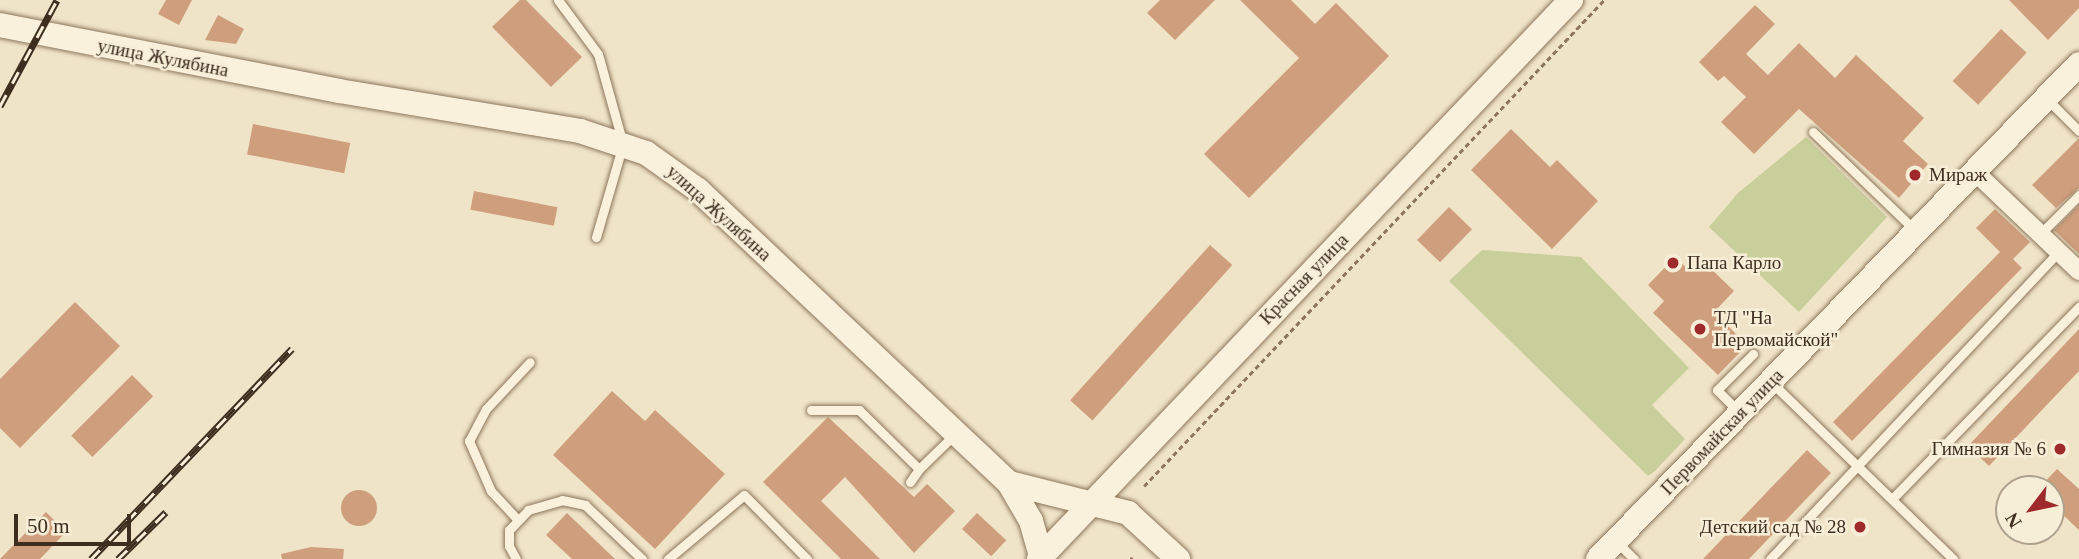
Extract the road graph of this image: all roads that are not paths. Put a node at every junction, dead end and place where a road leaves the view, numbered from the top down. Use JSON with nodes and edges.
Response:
{"nodes":[{"id":1,"x":558,"y":0,"type":"edge"},
{"id":2,"x":1571,"y":0,"type":"edge"},
{"id":3,"x":0,"y":25,"type":"edge"},
{"id":4,"x":2079,"y":64,"type":"edge"},
{"id":5,"x":2045,"y":97,"type":"junction"},
{"id":6,"x":2079,"y":131,"type":"edge"},
{"id":7,"x":1813,"y":132,"type":"dead end"},
{"id":8,"x":623,"y":144,"type":"junction"},
{"id":9,"x":1974,"y":170,"type":"junction"},
{"id":10,"x":2079,"y":195,"type":"edge"},
{"id":11,"x":1916,"y":231,"type":"junction"},
{"id":12,"x":2040,"y":234,"type":"junction"},
{"id":13,"x":596,"y":237,"type":"dead end"},
{"id":14,"x":2059,"y":251,"type":"junction"},
{"id":15,"x":2079,"y":271,"type":"edge"},
{"id":16,"x":2079,"y":307,"type":"edge"},
{"id":17,"x":1753,"y":354,"type":"dead end"},
{"id":18,"x":530,"y":362,"type":"dead end"},
{"id":19,"x":1771,"y":382,"type":"junction"},
{"id":20,"x":811,"y":410,"type":"dead end"},
{"id":21,"x":1740,"y":413,"type":"junction"},
{"id":22,"x":956,"y":433,"type":"junction"},
{"id":23,"x":1858,"y":466,"type":"junction"},
{"id":24,"x":919,"y":469,"type":"junction"},
{"id":25,"x":910,"y":482,"type":"dead end"},
{"id":26,"x":1009,"y":483,"type":"junction"},
{"id":27,"x":1892,"y":499,"type":"junction"},
{"id":28,"x":1092,"y":502,"type":"junction"},
{"id":29,"x":518,"y":520,"type":"junction"},
{"id":30,"x":1616,"y":541,"type":"junction"},
{"id":31,"x":1040,"y":558,"type":"edge"},
{"id":32,"x":516,"y":559,"type":"edge"},
{"id":33,"x":642,"y":559,"type":"edge"},
{"id":34,"x":668,"y":559,"type":"edge"},
{"id":35,"x":807,"y":559,"type":"edge"},
{"id":36,"x":1178,"y":559,"type":"edge"},
{"id":37,"x":1598,"y":559,"type":"edge"},
{"id":38,"x":1634,"y":559,"type":"edge"},
{"id":39,"x":1770,"y":559,"type":"edge"},
{"id":40,"x":1953,"y":559,"type":"edge"}],
"edges":[{"from":1,"to":8,"type":"lane"},
{"from":2,"to":28,"type":"main road","name":"Красная улица"},
{"from":3,"to":8,"type":"main road","name":"улица Жулябина"},
{"from":4,"to":5,"type":"main road","name":"Первомайская улица"},
{"from":5,"to":6,"type":"lane"},
{"from":5,"to":9,"type":"main road","name":"Первомайская улица"},
{"from":7,"to":11,"type":"lane"},
{"from":8,"to":13,"type":"lane"},
{"from":8,"to":22,"type":"main road","name":"улица Жулябина"},
{"from":9,"to":11,"type":"main road","name":"Первомайская улица"},
{"from":9,"to":12,"type":"street"},
{"from":10,"to":12,"type":"lane"},
{"from":11,"to":19,"type":"main road","name":"Первомайская улица"},
{"from":12,"to":14,"type":"street"},
{"from":14,"to":15,"type":"street"},
{"from":14,"to":23,"type":"lane"},
{"from":16,"to":27,"type":"lane"},
{"from":17,"to":21,"type":"lane"},
{"from":18,"to":29,"type":"lane"},
{"from":19,"to":21,"type":"main road","name":"Первомайская улица"},
{"from":19,"to":23,"type":"lane"},
{"from":20,"to":24,"type":"lane"},
{"from":21,"to":30,"type":"main road","name":"Первомайская улица"},
{"from":22,"to":24,"type":"lane"},
{"from":22,"to":26,"type":"main road","name":"улица Жулябина"},
{"from":23,"to":27,"type":"lane"},
{"from":23,"to":39,"type":"lane"},
{"from":24,"to":25,"type":"lane"},
{"from":26,"to":28,"type":"main road"},
{"from":26,"to":31,"type":"main road"},
{"from":27,"to":40,"type":"lane"},
{"from":28,"to":31,"type":"main road","name":"Красная улица"},
{"from":28,"to":36,"type":"main road"},
{"from":29,"to":32,"type":"lane"},
{"from":29,"to":33,"type":"lane"},
{"from":30,"to":37,"type":"main road","name":"Первомайская улица"},
{"from":30,"to":38,"type":"lane"},
{"from":34,"to":35,"type":"lane"}]}
